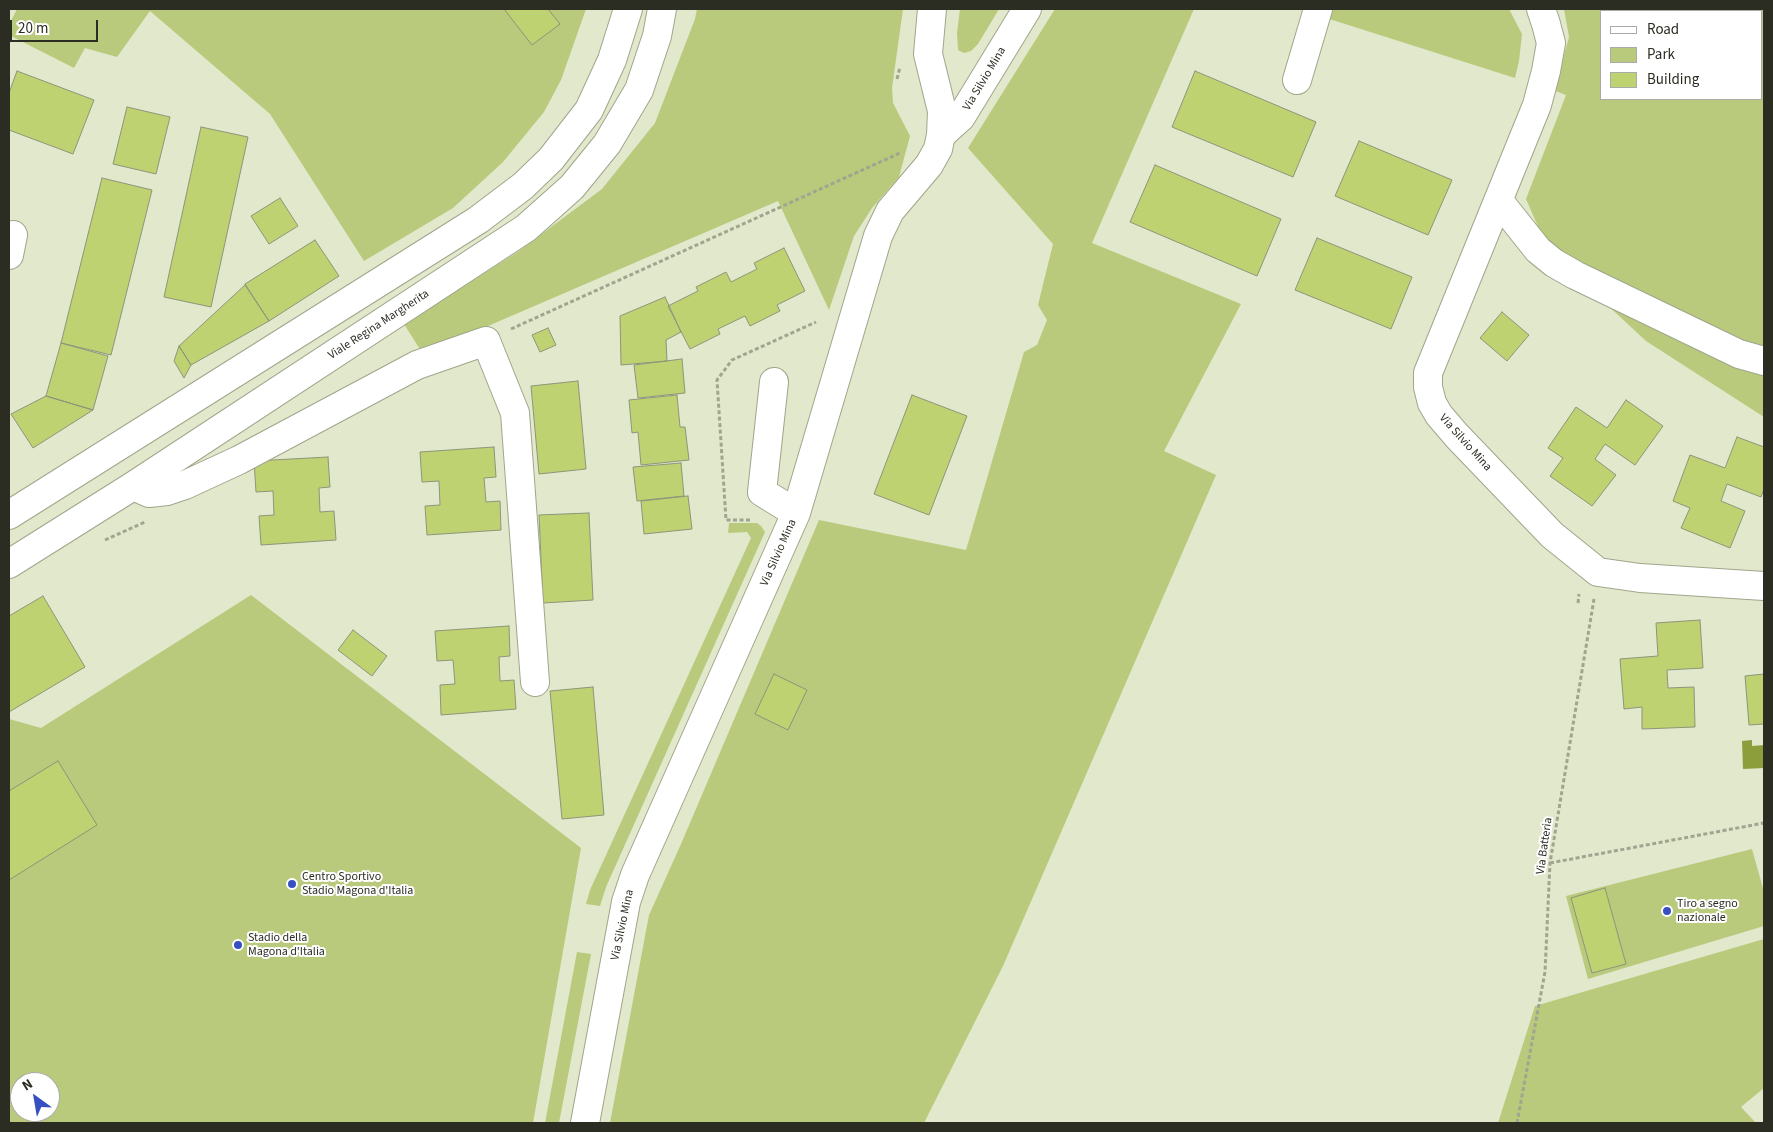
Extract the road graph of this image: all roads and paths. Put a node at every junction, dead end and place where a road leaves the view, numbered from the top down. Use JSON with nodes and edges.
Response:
{"nodes":[{"id":1,"x":628,"y":9,"type":"edge"},
{"id":2,"x":662,"y":9,"type":"edge"},
{"id":3,"x":932,"y":9,"type":"edge"},
{"id":4,"x":1027,"y":9,"type":"edge"},
{"id":5,"x":1318,"y":9,"type":"edge"},
{"id":6,"x":1541,"y":9,"type":"edge"},
{"id":7,"x":1297,"y":80,"type":"dead end"},
{"id":8,"x":941,"y":135,"type":"junction"},
{"id":9,"x":1499,"y":201,"type":"junction"},
{"id":10,"x":816,"y":322,"type":"dead end"},
{"id":11,"x":486,"y":341,"type":"junction"},
{"id":12,"x":1764,"y":360,"type":"edge"},
{"id":13,"x":774,"y":382,"type":"dead end"},
{"id":14,"x":161,"y":418,"type":"junction"},
{"id":15,"x":184,"y":452,"type":"junction"},
{"id":16,"x":133,"y":486,"type":"junction"},
{"id":17,"x":796,"y":513,"type":"junction"},
{"id":18,"x":9,"y":515,"type":"edge"},
{"id":19,"x":149,"y":520,"type":"dead end"},
{"id":20,"x":757,"y":520,"type":"dead end"},
{"id":21,"x":97,"y":544,"type":"dead end"},
{"id":22,"x":9,"y":564,"type":"edge"},
{"id":23,"x":1598,"y":572,"type":"junction"},
{"id":24,"x":1764,"y":586,"type":"edge"},
{"id":25,"x":535,"y":682,"type":"dead end"},
{"id":26,"x":1764,"y":823,"type":"edge"},
{"id":27,"x":1550,"y":863,"type":"junction"},
{"id":28,"x":585,"y":1123,"type":"edge"},
{"id":29,"x":1517,"y":1123,"type":"edge"}],
"edges":[{"from":1,"to":14,"type":"street"},
{"from":2,"to":15,"type":"street","name":"Viale Regina Margherita"},
{"from":3,"to":8,"type":"street"},
{"from":4,"to":8,"type":"street","name":"Via Silvio Mina"},
{"from":5,"to":7,"type":"street"},
{"from":6,"to":9,"type":"street","name":"Via Silvio Mina"},
{"from":8,"to":11,"type":"path"},
{"from":8,"to":17,"type":"street","name":"Via Silvio Mina"},
{"from":9,"to":12,"type":"street"},
{"from":9,"to":23,"type":"street","name":"Via Silvio Mina"},
{"from":10,"to":20,"type":"path"},
{"from":11,"to":16,"type":"street"},
{"from":11,"to":25,"type":"street"},
{"from":13,"to":17,"type":"street"},
{"from":14,"to":15,"type":"street"},
{"from":14,"to":18,"type":"street"},
{"from":15,"to":16,"type":"street","name":"Viale Regina Margherita"},
{"from":16,"to":22,"type":"street","name":"Viale Regina Margherita"},
{"from":17,"to":28,"type":"street","name":"Via Silvio Mina"},
{"from":19,"to":21,"type":"path"},
{"from":23,"to":24,"type":"street"},
{"from":23,"to":27,"type":"path","name":"Via Batteria"},
{"from":26,"to":27,"type":"path"},
{"from":27,"to":29,"type":"path","name":"Via Batteria"}]}
